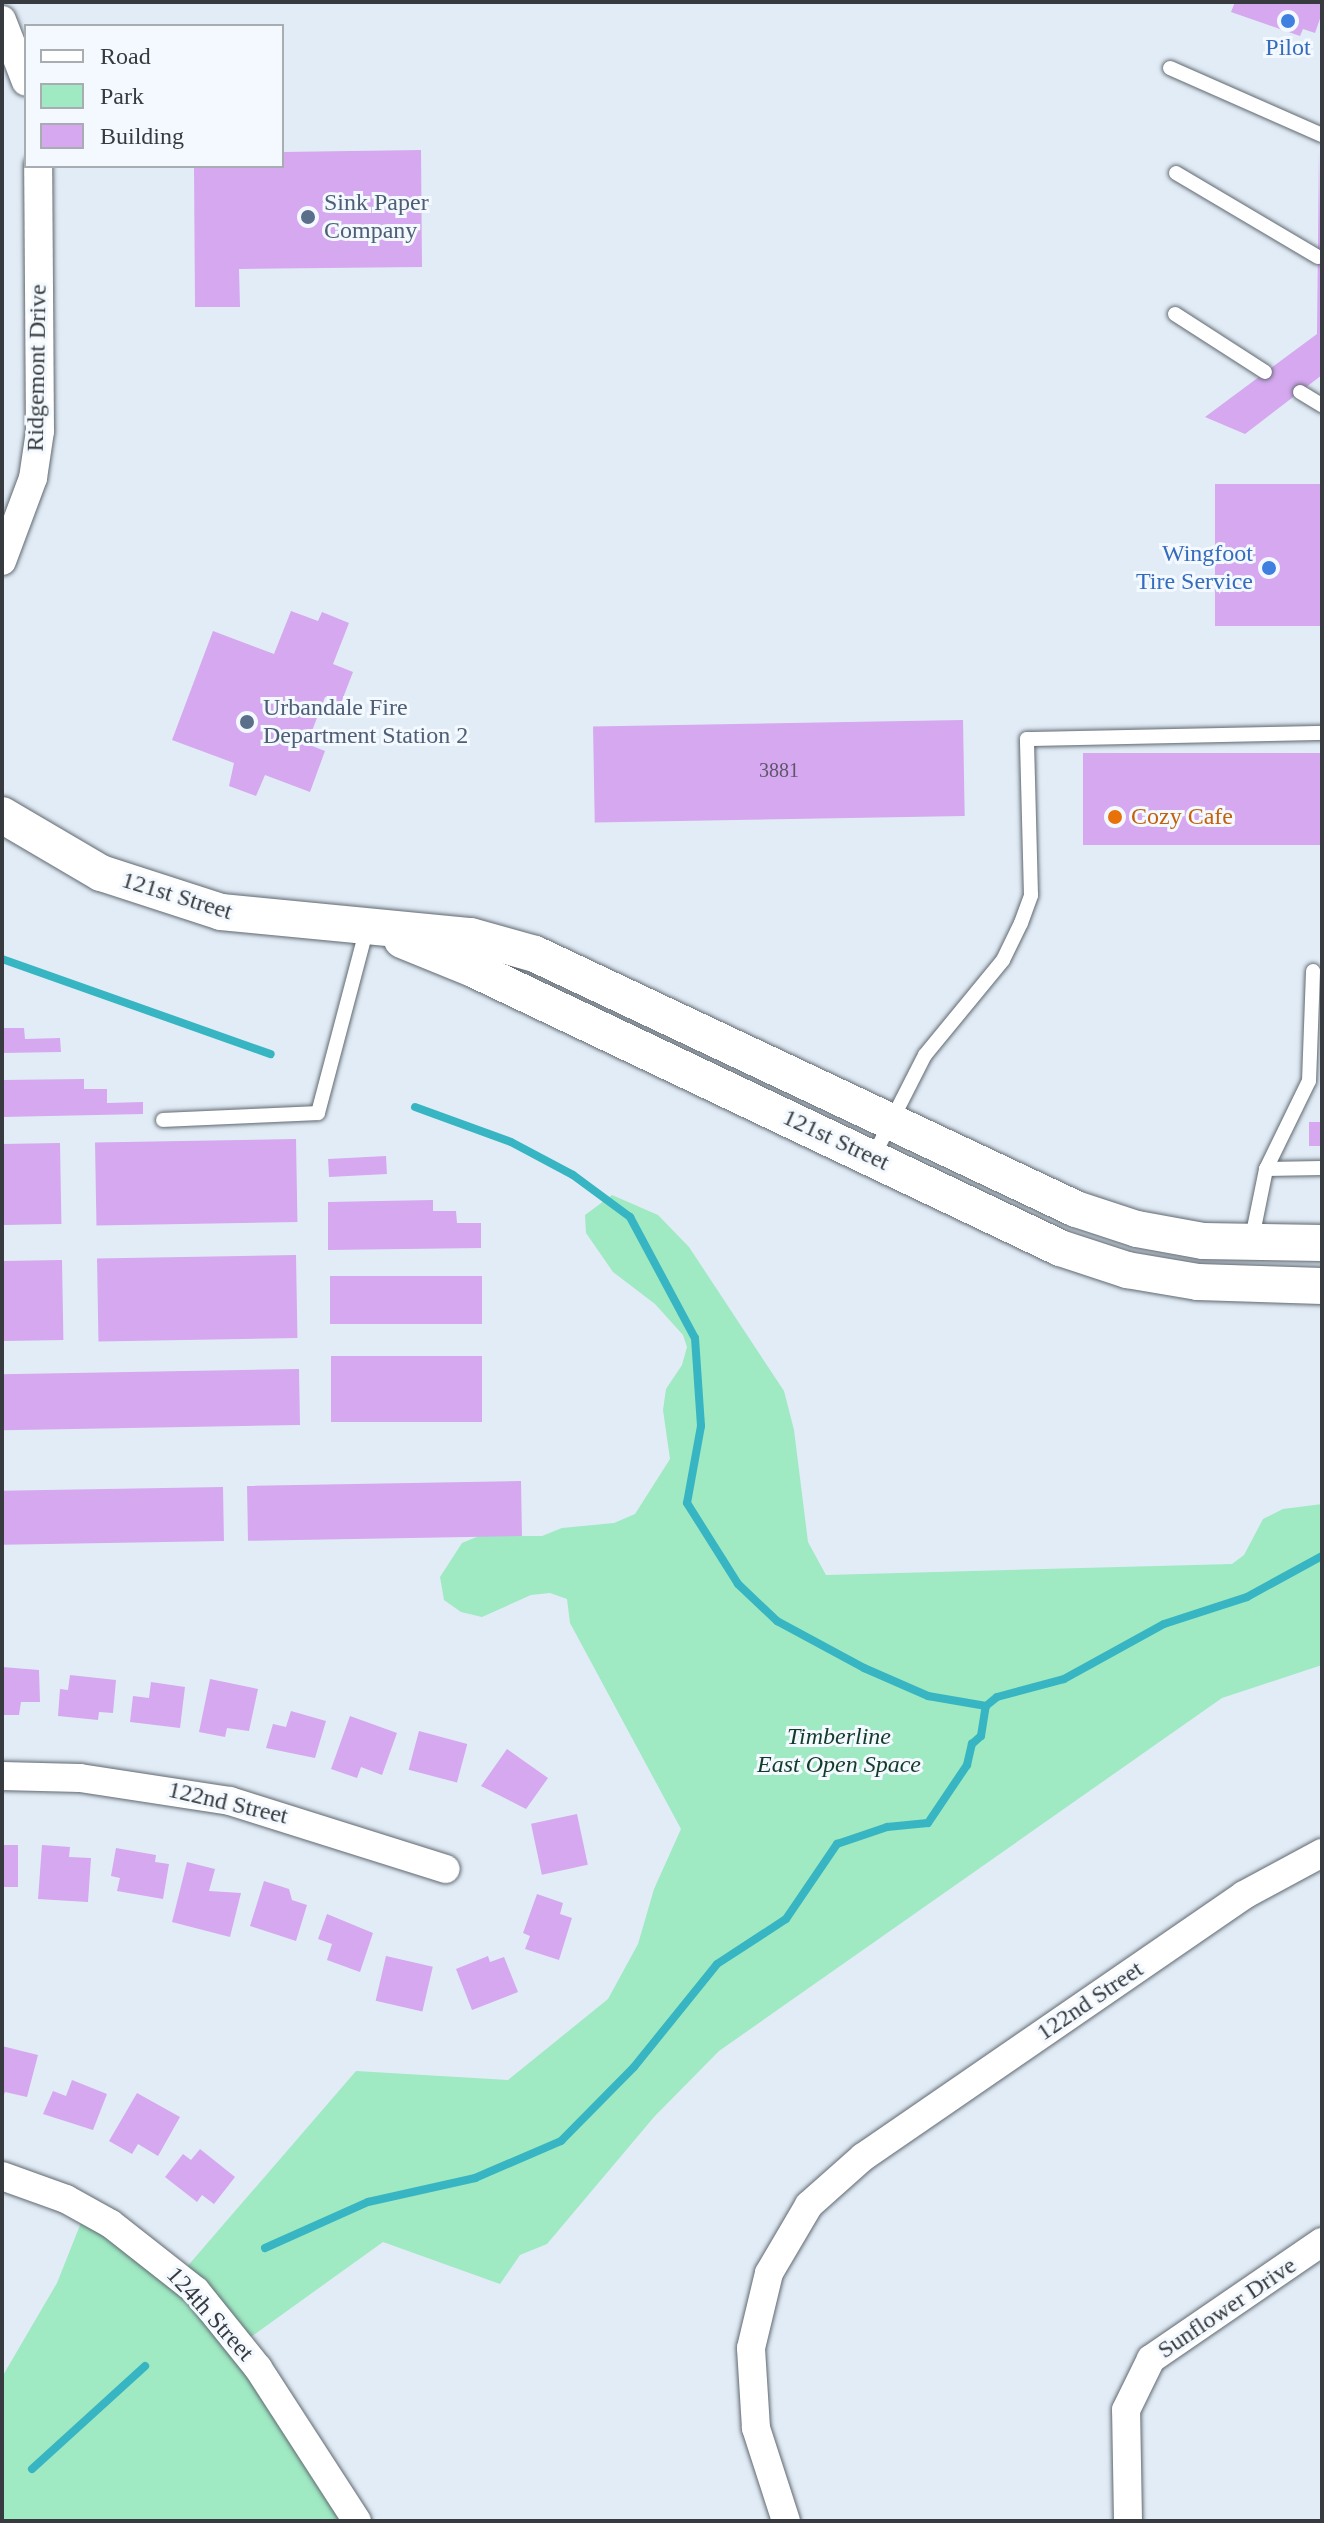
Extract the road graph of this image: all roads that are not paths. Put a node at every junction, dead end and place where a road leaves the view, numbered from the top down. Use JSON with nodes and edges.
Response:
{"nodes":[{"id":1,"x":2,"y":20,"type":"edge"},
{"id":2,"x":1170,"y":68,"type":"dead end"},
{"id":3,"x":24,"y":77,"type":"edge"},
{"id":4,"x":1322,"y":135,"type":"edge"},
{"id":5,"x":38,"y":168,"type":"edge"},
{"id":6,"x":1176,"y":173,"type":"dead end"},
{"id":7,"x":1318,"y":257,"type":"dead end"},
{"id":8,"x":1175,"y":314,"type":"dead end"},
{"id":9,"x":1265,"y":372,"type":"dead end"},
{"id":10,"x":1300,"y":392,"type":"dead end"},
{"id":11,"x":1322,"y":405,"type":"edge"},
{"id":12,"x":2,"y":561,"type":"edge"},
{"id":13,"x":1322,"y":733,"type":"edge"},
{"id":14,"x":2,"y":815,"type":"edge"},
{"id":15,"x":367,"y":926,"type":"junction"},
{"id":16,"x":1313,"y":971,"type":"dead end"},
{"id":17,"x":163,"y":1120,"type":"dead end"},
{"id":18,"x":893,"y":1120,"type":"junction"},
{"id":19,"x":873,"y":1157,"type":"junction"},
{"id":20,"x":1322,"y":1168,"type":"edge"},
{"id":21,"x":1266,"y":1169,"type":"junction"},
{"id":22,"x":1322,"y":1243,"type":"edge"},
{"id":23,"x":1251,"y":1244,"type":"junction"},
{"id":24,"x":1322,"y":1286,"type":"edge"},
{"id":25,"x":2,"y":1776,"type":"edge"},
{"id":26,"x":1322,"y":1853,"type":"edge"},
{"id":27,"x":446,"y":1869,"type":"dead end"},
{"id":28,"x":2,"y":2176,"type":"edge"},
{"id":29,"x":1322,"y":2242,"type":"edge"},
{"id":30,"x":357,"y":2521,"type":"edge"},
{"id":31,"x":786,"y":2521,"type":"edge"},
{"id":32,"x":1128,"y":2521,"type":"edge"}],
"edges":[{"from":1,"to":3,"type":"street"},
{"from":2,"to":4,"type":"lane"},
{"from":5,"to":12,"type":"street","name":"Ridgemont Drive"},
{"from":6,"to":7,"type":"lane"},
{"from":8,"to":9,"type":"lane"},
{"from":10,"to":11,"type":"lane"},
{"from":13,"to":18,"type":"lane"},
{"from":14,"to":15,"type":"street","name":"121st Street"},
{"from":15,"to":17,"type":"lane"},
{"from":15,"to":18,"type":"street","name":"121st Street"},
{"from":15,"to":19,"type":"street","name":"121st Street"},
{"from":16,"to":21,"type":"lane"},
{"from":18,"to":19,"type":"lane"},
{"from":18,"to":23,"type":"street","name":"121st Street"},
{"from":19,"to":24,"type":"street","name":"121st Street"},
{"from":20,"to":21,"type":"lane"},
{"from":21,"to":23,"type":"lane"},
{"from":22,"to":23,"type":"street","name":"121st Street"},
{"from":25,"to":27,"type":"street","name":"122nd Street"},
{"from":26,"to":31,"type":"street","name":"122nd Street"},
{"from":28,"to":30,"type":"street","name":"124th Street"},
{"from":29,"to":32,"type":"street","name":"Sunflower Drive"}]}
